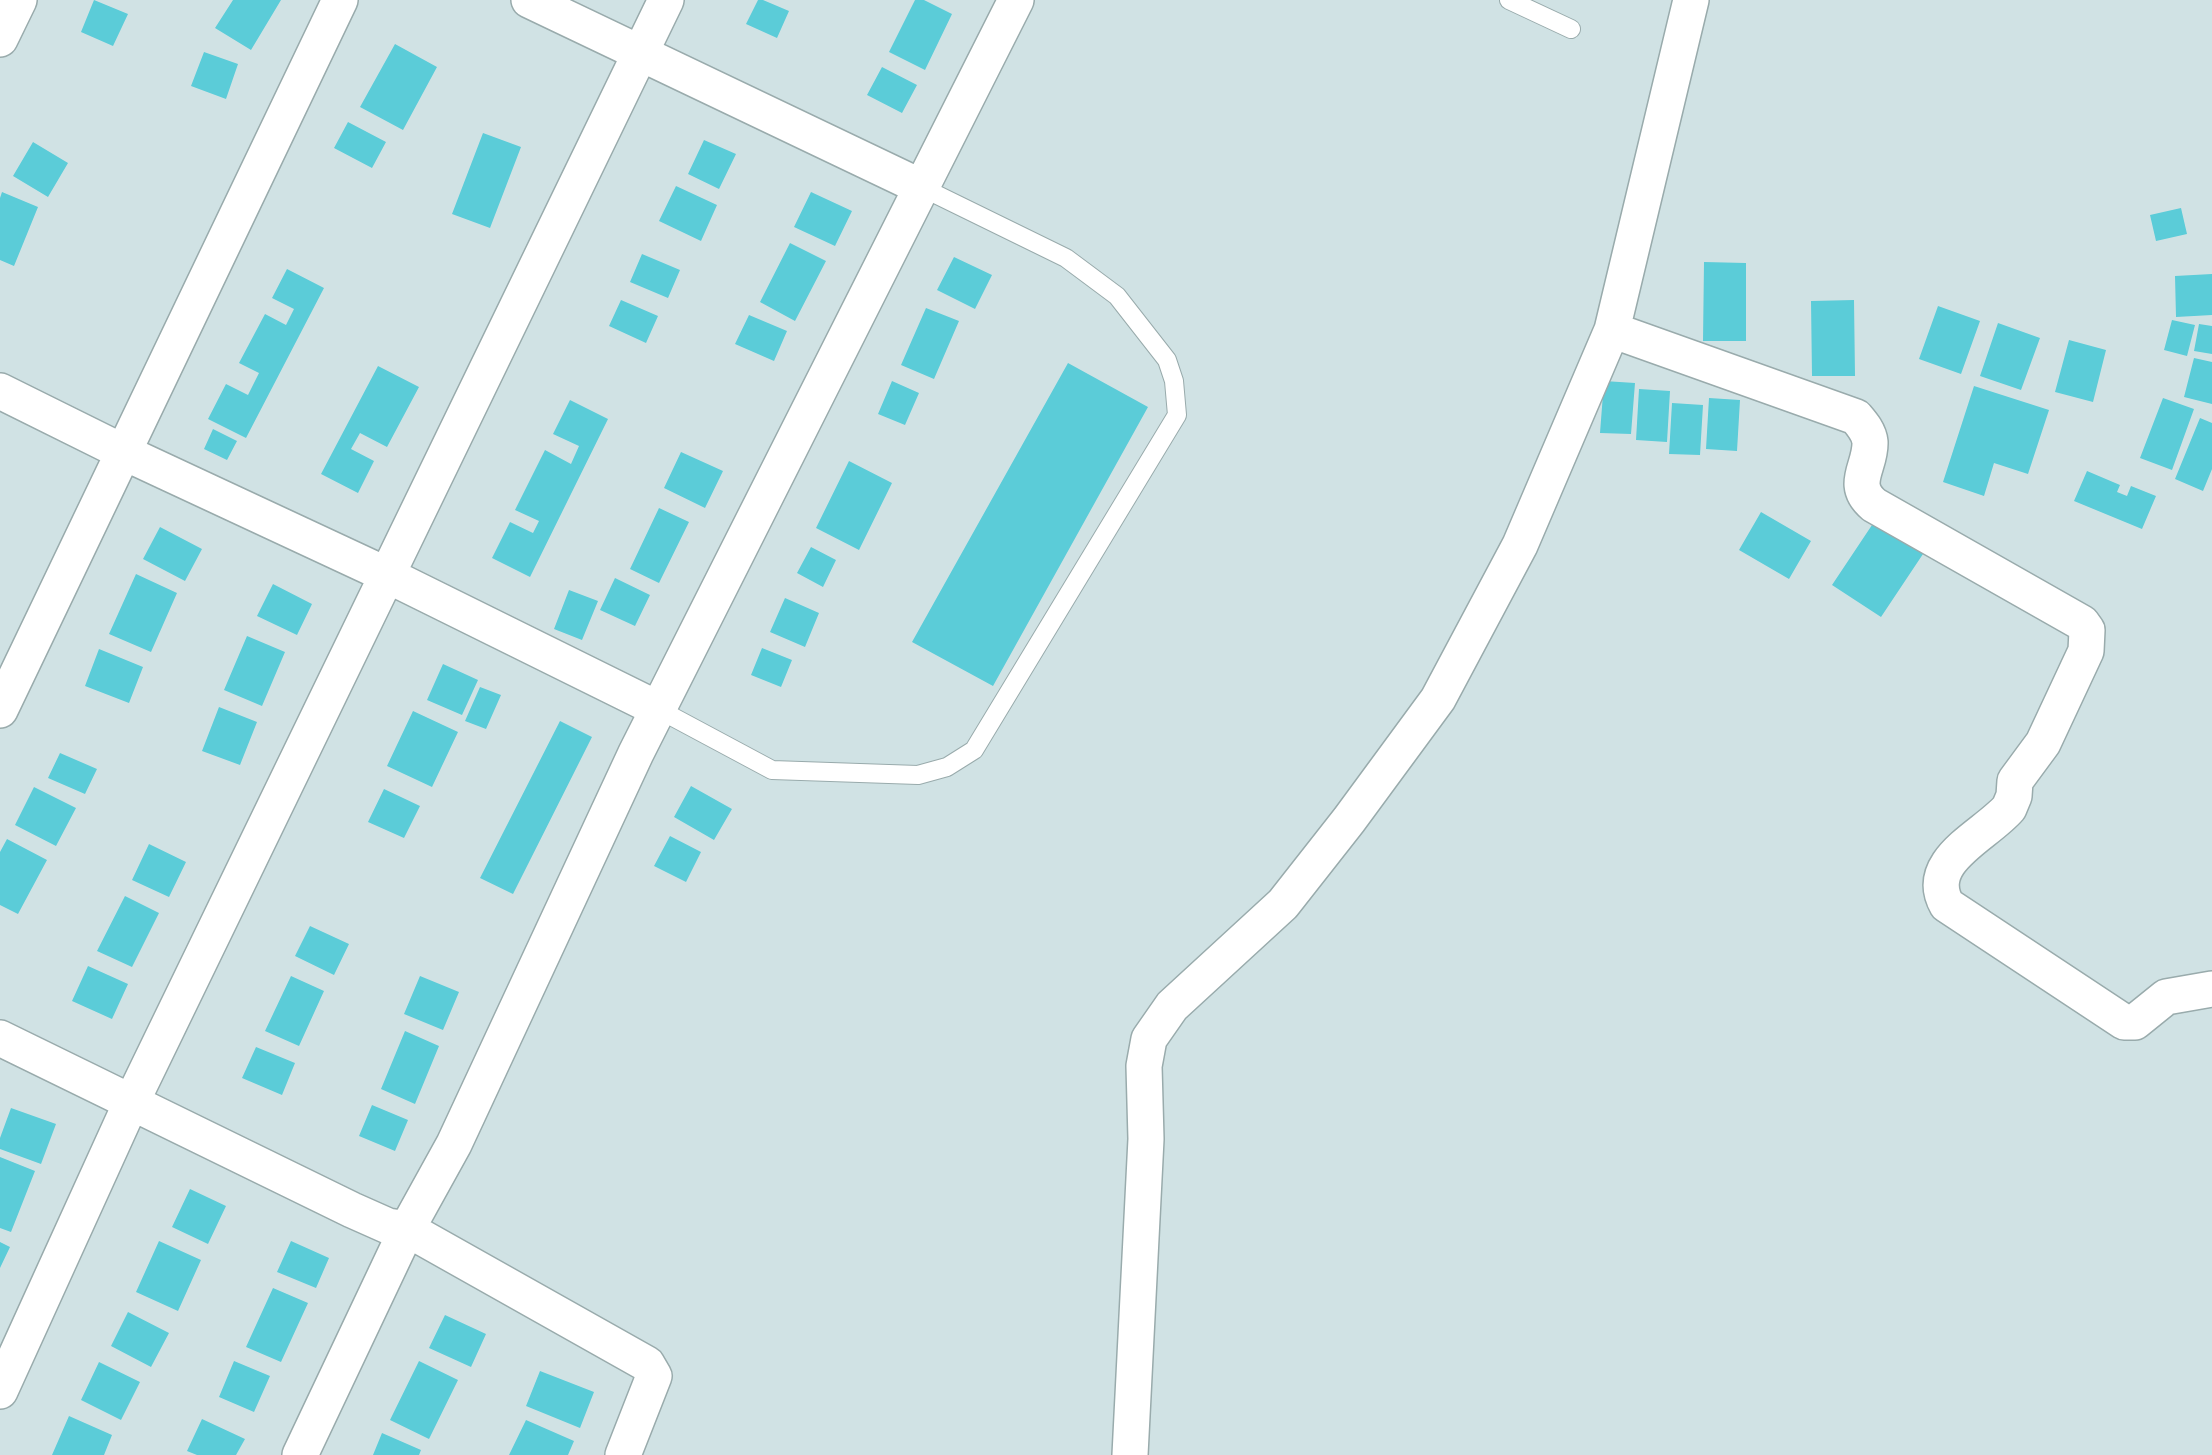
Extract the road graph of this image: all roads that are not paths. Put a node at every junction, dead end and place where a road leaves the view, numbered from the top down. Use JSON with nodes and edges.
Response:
{"nodes":[{"id":1,"x":19,"y":0,"type":"edge"},
{"id":2,"x":340,"y":0,"type":"edge"},
{"id":3,"x":529,"y":0,"type":"edge"},
{"id":4,"x":666,"y":0,"type":"edge"},
{"id":5,"x":1016,"y":0,"type":"edge"},
{"id":6,"x":1509,"y":0,"type":"edge"},
{"id":7,"x":1691,"y":0,"type":"edge"},
{"id":8,"x":1571,"y":29,"type":"dead end"},
{"id":9,"x":0,"y":39,"type":"edge"},
{"id":10,"x":640,"y":53,"type":"junction"},
{"id":11,"x":921,"y":187,"type":"junction"},
{"id":12,"x":1612,"y":330,"type":"junction"},
{"id":13,"x":0,"y":391,"type":"edge"},
{"id":14,"x":123,"y":452,"type":"junction"},
{"id":15,"x":387,"y":575,"type":"junction"},
{"id":16,"x":658,"y":709,"type":"junction"},
{"id":17,"x":0,"y":710,"type":"edge"},
{"id":18,"x":2212,"y":989,"type":"edge"},
{"id":19,"x":0,"y":1038,"type":"edge"},
{"id":20,"x":131,"y":1102,"type":"junction"},
{"id":21,"x":407,"y":1229,"type":"junction"},
{"id":22,"x":0,"y":1391,"type":"edge"},
{"id":23,"x":300,"y":1455,"type":"edge"},
{"id":24,"x":623,"y":1455,"type":"edge"},
{"id":25,"x":1130,"y":1455,"type":"edge"}],
"edges":[{"from":1,"to":9,"type":"street"},
{"from":2,"to":14,"type":"street"},
{"from":3,"to":10,"type":"street"},
{"from":4,"to":10,"type":"street"},
{"from":5,"to":11,"type":"street"},
{"from":6,"to":8,"type":"lane"},
{"from":7,"to":12,"type":"street"},
{"from":10,"to":11,"type":"street"},
{"from":10,"to":15,"type":"street"},
{"from":11,"to":16,"type":"street"},
{"from":11,"to":16,"type":"lane"},
{"from":12,"to":18,"type":"street"},
{"from":12,"to":25,"type":"street"},
{"from":13,"to":14,"type":"street"},
{"from":14,"to":15,"type":"street"},
{"from":14,"to":17,"type":"street"},
{"from":15,"to":16,"type":"street"},
{"from":15,"to":20,"type":"street"},
{"from":16,"to":21,"type":"street"},
{"from":19,"to":20,"type":"street"},
{"from":20,"to":21,"type":"street"},
{"from":20,"to":22,"type":"street"},
{"from":21,"to":23,"type":"street"},
{"from":21,"to":24,"type":"street"}]}
